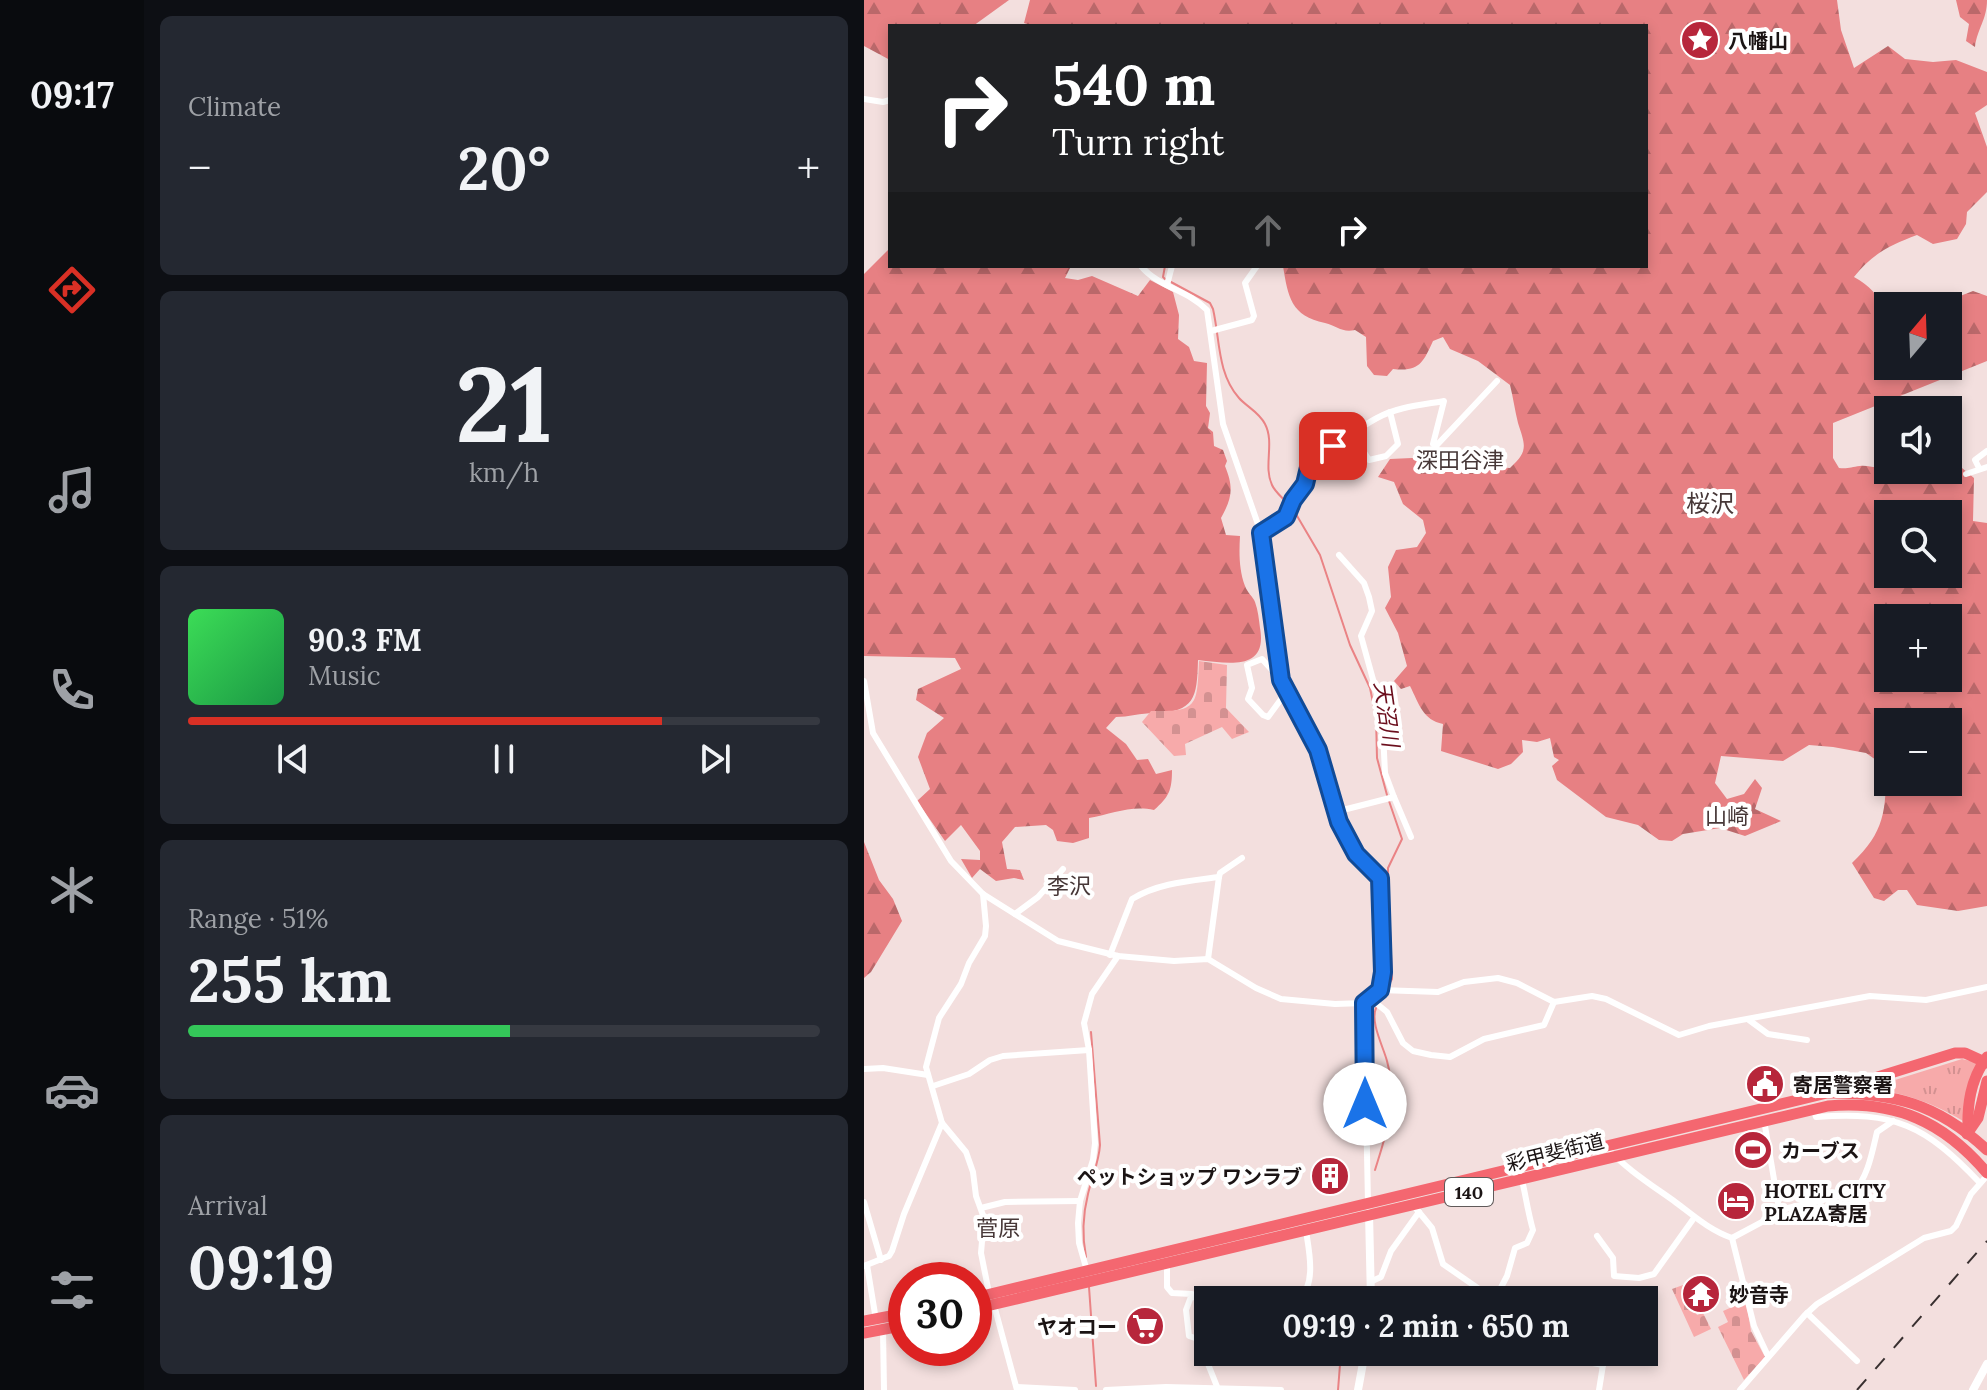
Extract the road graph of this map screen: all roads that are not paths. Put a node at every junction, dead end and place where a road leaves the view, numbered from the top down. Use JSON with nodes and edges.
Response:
{"nodes":[{"id":1,"x":864,"y":99,"type":"edge"},
{"id":2,"x":888,"y":101,"type":"edge"},
{"id":3,"x":1143,"y":268,"type":"edge"},
{"id":4,"x":1171,"y":268,"type":"edge"},
{"id":5,"x":1256,"y":268,"type":"edge"},
{"id":6,"x":1167,"y":285,"type":"junction"},
{"id":7,"x":1211,"y":331,"type":"junction"},
{"id":8,"x":1497,"y":381,"type":"dead end"},
{"id":9,"x":1390,"y":412,"type":"junction"},
{"id":10,"x":1352,"y":433,"type":"junction"},
{"id":11,"x":1987,"y":451,"type":"edge"},
{"id":12,"x":1987,"y":467,"type":"edge"},
{"id":13,"x":1979,"y":468,"type":"junction"},
{"id":14,"x":1966,"y":474,"type":"dead end"},
{"id":15,"x":1261,"y":533,"type":"junction"},
{"id":16,"x":1339,"y":555,"type":"dead end"},
{"id":17,"x":1281,"y":680,"type":"junction"},
{"id":18,"x":864,"y":681,"type":"edge"},
{"id":19,"x":1287,"y":691,"type":"junction"},
{"id":20,"x":1394,"y":797,"type":"junction"},
{"id":21,"x":1335,"y":812,"type":"junction"},
{"id":22,"x":1411,"y":837,"type":"dead end"},
{"id":23,"x":1242,"y":858,"type":"dead end"},
{"id":24,"x":1063,"y":869,"type":"dead end"},
{"id":25,"x":1219,"y":877,"type":"junction"},
{"id":26,"x":983,"y":894,"type":"junction"},
{"id":27,"x":1015,"y":914,"type":"junction"},
{"id":28,"x":1114,"y":955,"type":"junction"},
{"id":29,"x":1208,"y":959,"type":"junction"},
{"id":30,"x":1987,"y":987,"type":"edge"},
{"id":31,"x":1380,"y":990,"type":"junction"},
{"id":32,"x":1368,"y":1001,"type":"junction"},
{"id":33,"x":1554,"y":1002,"type":"junction"},
{"id":34,"x":1749,"y":1020,"type":"junction"},
{"id":35,"x":1807,"y":1040,"type":"dead end"},
{"id":36,"x":1089,"y":1050,"type":"junction"},
{"id":37,"x":1986,"y":1060,"type":"edge"},
{"id":38,"x":864,"y":1069,"type":"edge"},
{"id":39,"x":928,"y":1075,"type":"junction"},
{"id":40,"x":1987,"y":1081,"type":"edge"},
{"id":41,"x":933,"y":1086,"type":"junction"},
{"id":42,"x":1827,"y":1093,"type":"junction"},
{"id":43,"x":1984,"y":1099,"type":"junction"},
{"id":44,"x":1843,"y":1110,"type":"junction"},
{"id":45,"x":1763,"y":1114,"type":"junction"},
{"id":46,"x":1987,"y":1119,"type":"edge"},
{"id":47,"x":1893,"y":1121,"type":"junction"},
{"id":48,"x":942,"y":1123,"type":"junction"},
{"id":49,"x":1968,"y":1133,"type":"junction"},
{"id":50,"x":1959,"y":1143,"type":"junction"},
{"id":51,"x":1605,"y":1146,"type":"junction"},
{"id":52,"x":1987,"y":1150,"type":"edge"},
{"id":53,"x":1614,"y":1156,"type":"junction"},
{"id":54,"x":1521,"y":1178,"type":"junction"},
{"id":55,"x":1984,"y":1178,"type":"edge"},
{"id":56,"x":1080,"y":1201,"type":"junction"},
{"id":57,"x":864,"y":1202,"type":"edge"},
{"id":58,"x":981,"y":1208,"type":"junction"},
{"id":59,"x":1368,"y":1209,"type":"junction"},
{"id":60,"x":1417,"y":1209,"type":"junction"},
{"id":61,"x":1780,"y":1215,"type":"junction"},
{"id":62,"x":1694,"y":1218,"type":"junction"},
{"id":63,"x":1306,"y":1231,"type":"junction"},
{"id":64,"x":1597,"y":1236,"type":"dead end"},
{"id":65,"x":1732,"y":1238,"type":"junction"},
{"id":66,"x":881,"y":1260,"type":"junction"},
{"id":67,"x":983,"y":1262,"type":"edge"},
{"id":68,"x":1167,"y":1263,"type":"junction"},
{"id":69,"x":865,"y":1266,"type":"edge"},
{"id":70,"x":1088,"y":1271,"type":"junction"},
{"id":71,"x":1370,"y":1282,"type":"junction"},
{"id":72,"x":1306,"y":1286,"type":"edge"},
{"id":73,"x":1370,"y":1286,"type":"edge"},
{"id":74,"x":1475,"y":1286,"type":"edge"},
{"id":75,"x":1502,"y":1286,"type":"edge"},
{"id":76,"x":1192,"y":1297,"type":"joint"},
{"id":77,"x":992,"y":1299,"type":"junction"},
{"id":78,"x":1807,"y":1313,"type":"junction"},
{"id":79,"x":874,"y":1324,"type":"edge"},
{"id":80,"x":864,"y":1333,"type":"edge"},
{"id":81,"x":1194,"y":1337,"type":"edge"},
{"id":82,"x":1768,"y":1356,"type":"junction"},
{"id":83,"x":1857,"y":1361,"type":"dead end"},
{"id":84,"x":1987,"y":1364,"type":"edge"},
{"id":85,"x":1209,"y":1366,"type":"edge"},
{"id":86,"x":1363,"y":1366,"type":"edge"},
{"id":87,"x":1603,"y":1366,"type":"edge"},
{"id":88,"x":1017,"y":1389,"type":"edge"},
{"id":89,"x":1214,"y":1389,"type":"edge"},
{"id":90,"x":884,"y":1390,"type":"edge"},
{"id":91,"x":1075,"y":1390,"type":"edge"},
{"id":92,"x":1106,"y":1390,"type":"edge"},
{"id":93,"x":1281,"y":1390,"type":"edge"},
{"id":94,"x":1359,"y":1390,"type":"edge"},
{"id":95,"x":1599,"y":1390,"type":"edge"},
{"id":96,"x":1740,"y":1390,"type":"edge"},
{"id":97,"x":1973,"y":1390,"type":"edge"}],
"edges":[{"from":1,"to":2,"type":"street"},
{"from":3,"to":6,"type":"street"},
{"from":4,"to":6,"type":"street"},
{"from":5,"to":7,"type":"street"},
{"from":6,"to":7,"type":"street"},
{"from":7,"to":15,"type":"street"},
{"from":8,"to":9,"type":"street"},
{"from":9,"to":10,"type":"street"},
{"from":9,"to":10,"type":"street"},
{"from":10,"to":15,"type":"street"},
{"from":11,"to":13,"type":"street"},
{"from":12,"to":13,"type":"street"},
{"from":13,"to":14,"type":"street"},
{"from":15,"to":17,"type":"street"},
{"from":16,"to":20,"type":"street"},
{"from":17,"to":19,"type":"street"},
{"from":17,"to":19,"type":"street"},
{"from":18,"to":26,"type":"street"},
{"from":19,"to":21,"type":"street"},
{"from":20,"to":21,"type":"street"},
{"from":20,"to":22,"type":"street"},
{"from":21,"to":31,"type":"street"},
{"from":23,"to":25,"type":"street"},
{"from":24,"to":27,"type":"street"},
{"from":25,"to":28,"type":"street"},
{"from":25,"to":29,"type":"street"},
{"from":26,"to":27,"type":"street"},
{"from":26,"to":39,"type":"street"},
{"from":27,"to":28,"type":"street"},
{"from":28,"to":29,"type":"street"},
{"from":28,"to":36,"type":"street"},
{"from":29,"to":32,"type":"street"},
{"from":30,"to":34,"type":"street"},
{"from":31,"to":32,"type":"street"},
{"from":31,"to":33,"type":"street"},
{"from":32,"to":33,"type":"street"},
{"from":32,"to":59,"type":"street"},
{"from":33,"to":34,"type":"street"},
{"from":34,"to":35,"type":"street"},
{"from":36,"to":41,"type":"street"},
{"from":36,"to":56,"type":"street"},
{"from":37,"to":42,"type":"highway"},
{"from":37,"to":49,"type":"highway"},
{"from":38,"to":39,"type":"street"},
{"from":39,"to":41,"type":"street"},
{"from":40,"to":43,"type":"highway"},
{"from":41,"to":48,"type":"street"},
{"from":42,"to":45,"type":"highway","name":"彩甲斐街道","number":"140"},
{"from":42,"to":49,"type":"highway","name":"彩甲斐街道","number":"140"},
{"from":43,"to":46,"type":"highway"},
{"from":43,"to":49,"type":"highway"},
{"from":44,"to":45,"type":"highway","name":"彩甲斐街道","number":"140"},
{"from":44,"to":47,"type":"street"},
{"from":44,"to":50,"type":"highway","name":"彩甲斐街道","number":"140"},
{"from":45,"to":51,"type":"highway","name":"彩甲斐街道","number":"140"},
{"from":45,"to":53,"type":"highway","name":"彩甲斐街道","number":"140"},
{"from":45,"to":61,"type":"street"},
{"from":47,"to":55,"type":"street"},
{"from":47,"to":61,"type":"street"},
{"from":48,"to":58,"type":"street"},
{"from":48,"to":66,"type":"street"},
{"from":49,"to":50,"type":"highway"},
{"from":49,"to":52,"type":"highway","name":"彩甲斐街道","number":"140"},
{"from":50,"to":55,"type":"highway","name":"彩甲斐街道","number":"140"},
{"from":51,"to":53,"type":"street"},
{"from":51,"to":59,"type":"highway","name":"彩甲斐街道","number":"140"},
{"from":53,"to":54,"type":"highway","name":"彩甲斐街道","number":"140"},
{"from":53,"to":62,"type":"street"},
{"from":54,"to":60,"type":"highway","name":"彩甲斐街道","number":"140"},
{"from":54,"to":75,"type":"street"},
{"from":55,"to":78,"type":"street"},
{"from":56,"to":58,"type":"street"},
{"from":56,"to":70,"type":"street"},
{"from":57,"to":66,"type":"street"},
{"from":58,"to":67,"type":"street"},
{"from":59,"to":60,"type":"highway","name":"彩甲斐街道","number":"140"},
{"from":59,"to":63,"type":"highway","name":"彩甲斐街道","number":"140"},
{"from":59,"to":70,"type":"highway","name":"彩甲斐街道","number":"140"},
{"from":59,"to":71,"type":"street"},
{"from":60,"to":71,"type":"street"},
{"from":60,"to":74,"type":"street"},
{"from":61,"to":65,"type":"street"},
{"from":62,"to":64,"type":"street"},
{"from":62,"to":65,"type":"street"},
{"from":63,"to":68,"type":"highway","name":"彩甲斐街道","number":"140"},
{"from":63,"to":72,"type":"street"},
{"from":65,"to":82,"type":"street"},
{"from":66,"to":69,"type":"street"},
{"from":68,"to":76,"type":"street"},
{"from":68,"to":77,"type":"highway","name":"彩甲斐街道","number":"140"},
{"from":69,"to":79,"type":"street"},
{"from":70,"to":77,"type":"highway","name":"彩甲斐街道","number":"140"},
{"from":71,"to":73,"type":"street"},
{"from":76,"to":81,"type":"street"},
{"from":77,"to":88,"type":"street"},
{"from":78,"to":82,"type":"street"},
{"from":78,"to":83,"type":"street"},
{"from":79,"to":80,"type":"highway"},
{"from":79,"to":90,"type":"street"},
{"from":82,"to":96,"type":"street"},
{"from":84,"to":97,"type":"street"},
{"from":85,"to":89,"type":"street"},
{"from":86,"to":94,"type":"street"},
{"from":87,"to":95,"type":"street"},
{"from":88,"to":91,"type":"street"},
{"from":89,"to":92,"type":"street"},
{"from":89,"to":93,"type":"street"}]}
